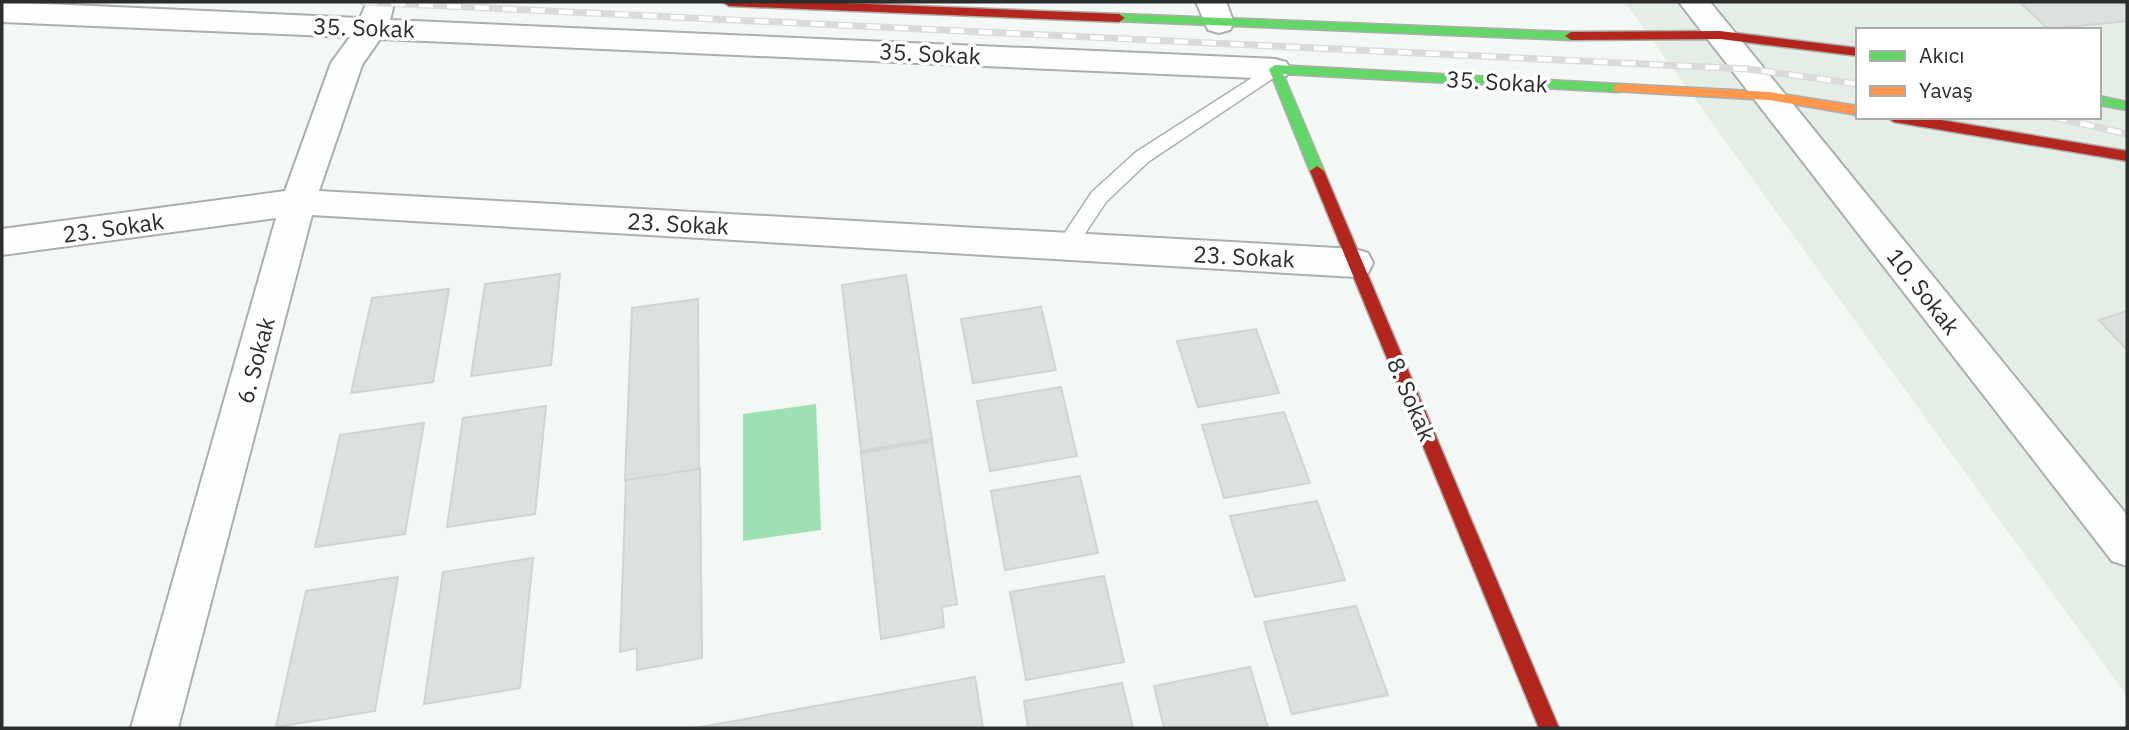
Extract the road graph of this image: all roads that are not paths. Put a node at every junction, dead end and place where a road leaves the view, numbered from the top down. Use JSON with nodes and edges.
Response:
{"nodes":[{"id":1,"x":729,"y":2,"type":"edge"},
{"id":2,"x":1694,"y":2,"type":"edge"},
{"id":3,"x":2,"y":12,"type":"edge"},
{"id":4,"x":1215,"y":12,"type":"edge"},
{"id":5,"x":376,"y":14,"type":"edge"},
{"id":6,"x":1720,"y":35,"type":"junction"},
{"id":7,"x":1856,"y":52,"type":"edge"},
{"id":8,"x":1275,"y":69,"type":"junction"},
{"id":9,"x":1769,"y":96,"type":"junction"},
{"id":10,"x":2101,"y":100,"type":"edge"},
{"id":11,"x":2127,"y":106,"type":"edge"},
{"id":12,"x":1856,"y":111,"type":"edge"},
{"id":13,"x":1906,"y":119,"type":"edge"},
{"id":14,"x":2127,"y":156,"type":"edge"},
{"id":15,"x":298,"y":202,"type":"junction"},
{"id":16,"x":2,"y":242,"type":"edge"},
{"id":17,"x":1067,"y":245,"type":"junction"},
{"id":18,"x":1355,"y":263,"type":"junction"},
{"id":19,"x":2127,"y":547,"type":"edge"},
{"id":20,"x":154,"y":728,"type":"edge"},
{"id":21,"x":1549,"y":728,"type":"edge"}],
"edges":[{"from":1,"to":4,"type":"street"},
{"from":2,"to":6,"type":"street","name":"10. Sokak"},
{"from":3,"to":5,"type":"street","name":"35. Sokak"},
{"from":4,"to":6,"type":"street"},
{"from":5,"to":8,"type":"street","name":"35. Sokak"},
{"from":5,"to":15,"type":"street","name":"6. Sokak"},
{"from":6,"to":7,"type":"street"},
{"from":6,"to":9,"type":"street","name":"10. Sokak"},
{"from":8,"to":9,"type":"street","name":"35. Sokak"},
{"from":8,"to":17,"type":"lane"},
{"from":8,"to":18,"type":"street","name":"8. Sokak"},
{"from":9,"to":12,"type":"street","name":"35. Sokak"},
{"from":9,"to":19,"type":"street","name":"10. Sokak"},
{"from":10,"to":11,"type":"street"},
{"from":13,"to":14,"type":"street"},
{"from":15,"to":16,"type":"street","name":"23. Sokak"},
{"from":15,"to":17,"type":"street","name":"23. Sokak"},
{"from":15,"to":20,"type":"street","name":"6. Sokak"},
{"from":17,"to":18,"type":"street","name":"23. Sokak"},
{"from":18,"to":21,"type":"street","name":"8. Sokak"}]}
